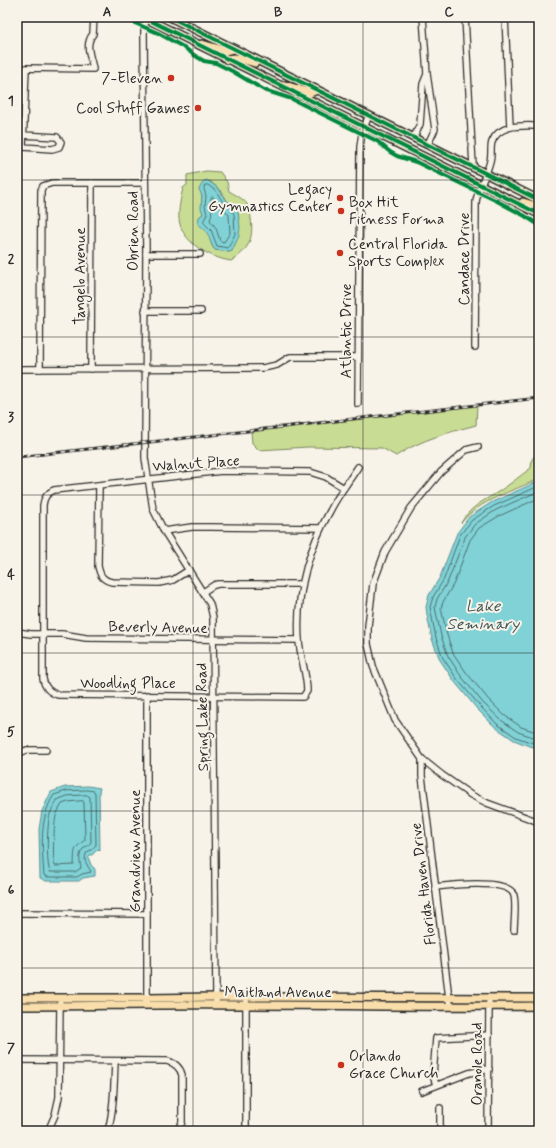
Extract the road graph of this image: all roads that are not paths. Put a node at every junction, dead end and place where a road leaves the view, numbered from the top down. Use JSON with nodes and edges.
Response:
{"nodes":[{"id":1,"x":94,"y":17,"type":"edge"},
{"id":2,"x":170,"y":17,"type":"edge"},
{"id":3,"x":423,"y":17,"type":"edge"},
{"id":4,"x":465,"y":17,"type":"edge"},
{"id":5,"x":504,"y":17,"type":"edge"},
{"id":6,"x":146,"y":18,"type":"edge"},
{"id":7,"x":190,"y":42,"type":"junction"},
{"id":8,"x":233,"y":49,"type":"junction"},
{"id":9,"x":227,"y":60,"type":"junction"},
{"id":10,"x":267,"y":66,"type":"junction"},
{"id":11,"x":427,"y":74,"type":"junction"},
{"id":12,"x":272,"y":82,"type":"junction"},
{"id":13,"x":317,"y":90,"type":"junction"},
{"id":14,"x":369,"y":115,"type":"junction"},
{"id":15,"x":539,"y":126,"type":"edge"},
{"id":16,"x":364,"y":127,"type":"junction"},
{"id":17,"x":510,"y":127,"type":"junction"},
{"id":18,"x":23,"y":135,"type":"junction"},
{"id":19,"x":414,"y":137,"type":"junction"},
{"id":20,"x":428,"y":144,"type":"junction"},
{"id":21,"x":473,"y":166,"type":"junction"},
{"id":22,"x":486,"y":173,"type":"junction"},
{"id":23,"x":92,"y":183,"type":"junction"},
{"id":24,"x":145,"y":183,"type":"junction"},
{"id":25,"x":481,"y":184,"type":"junction"},
{"id":26,"x":513,"y":200,"type":"junction"},
{"id":27,"x":539,"y":200,"type":"edge"},
{"id":28,"x":539,"y":207,"type":"edge"},
{"id":29,"x":539,"y":214,"type":"edge"},
{"id":30,"x":146,"y":254,"type":"junction"},
{"id":31,"x":200,"y":254,"type":"dead end"},
{"id":32,"x":145,"y":311,"type":"junction"},
{"id":33,"x":201,"y":312,"type":"dead end"},
{"id":34,"x":475,"y":348,"type":"dead end"},
{"id":35,"x":358,"y":356,"type":"junction"},
{"id":36,"x":17,"y":369,"type":"edge"},
{"id":37,"x":40,"y":369,"type":"junction"},
{"id":38,"x":91,"y":369,"type":"junction"},
{"id":39,"x":145,"y":369,"type":"junction"},
{"id":40,"x":358,"y":404,"type":"dead end"},
{"id":41,"x":145,"y":446,"type":"joint"},
{"id":42,"x":478,"y":448,"type":"dead end"},
{"id":43,"x":358,"y":467,"type":"dead end"},
{"id":44,"x":148,"y":479,"type":"junction"},
{"id":45,"x":98,"y":485,"type":"junction"},
{"id":46,"x":344,"y":488,"type":"junction"},
{"id":47,"x":321,"y":528,"type":"junction"},
{"id":48,"x":164,"y":531,"type":"junction"},
{"id":49,"x":189,"y":570,"type":"junction"},
{"id":50,"x":302,"y":584,"type":"junction"},
{"id":51,"x":203,"y":592,"type":"junction"},
{"id":52,"x":17,"y":632,"type":"edge"},
{"id":53,"x":42,"y":634,"type":"junction"},
{"id":54,"x":213,"y":640,"type":"junction"},
{"id":55,"x":299,"y":640,"type":"junction"},
{"id":56,"x":147,"y":695,"type":"junction"},
{"id":57,"x":215,"y":696,"type":"junction"},
{"id":58,"x":46,"y":750,"type":"dead end"},
{"id":59,"x":17,"y":754,"type":"edge"},
{"id":60,"x":422,"y":759,"type":"junction"},
{"id":61,"x":539,"y":822,"type":"edge"},
{"id":62,"x":435,"y":887,"type":"junction"},
{"id":63,"x":17,"y":913,"type":"edge"},
{"id":64,"x":147,"y":914,"type":"junction"},
{"id":65,"x":514,"y":930,"type":"dead end"},
{"id":66,"x":216,"y":997,"type":"junction"},
{"id":67,"x":246,"y":997,"type":"junction"},
{"id":68,"x":291,"y":997,"type":"junction"},
{"id":69,"x":348,"y":997,"type":"junction"},
{"id":70,"x":17,"y":998,"type":"edge"},
{"id":71,"x":60,"y":998,"type":"junction"},
{"id":72,"x":147,"y":998,"type":"junction"},
{"id":73,"x":449,"y":998,"type":"junction"},
{"id":74,"x":489,"y":998,"type":"junction"},
{"id":75,"x":539,"y":998,"type":"edge"},
{"id":76,"x":245,"y":1004,"type":"junction"},
{"id":77,"x":216,"y":1005,"type":"junction"},
{"id":78,"x":291,"y":1005,"type":"junction"},
{"id":79,"x":358,"y":1005,"type":"junction"},
{"id":80,"x":17,"y":1006,"type":"edge"},
{"id":81,"x":60,"y":1006,"type":"junction"},
{"id":82,"x":147,"y":1006,"type":"junction"},
{"id":83,"x":450,"y":1006,"type":"junction"},
{"id":84,"x":490,"y":1006,"type":"junction"},
{"id":85,"x":539,"y":1006,"type":"edge"},
{"id":86,"x":489,"y":1036,"type":"junction"},
{"id":87,"x":17,"y":1060,"type":"edge"},
{"id":88,"x":59,"y":1061,"type":"junction"},
{"id":89,"x":115,"y":1061,"type":"junction"},
{"id":90,"x":489,"y":1069,"type":"junction"},
{"id":91,"x":436,"y":1085,"type":"junction"},
{"id":92,"x":422,"y":1091,"type":"dead end"},
{"id":93,"x":440,"y":1108,"type":"dead end"},
{"id":94,"x":246,"y":1129,"type":"dead end"},
{"id":95,"x":48,"y":1131,"type":"edge"},
{"id":96,"x":108,"y":1131,"type":"edge"},
{"id":97,"x":178,"y":1131,"type":"edge"},
{"id":98,"x":440,"y":1131,"type":"edge"},
{"id":99,"x":488,"y":1131,"type":"edge"}],
"edges":[{"from":1,"to":18,"type":"street"},
{"from":2,"to":8,"type":"main road"},
{"from":3,"to":11,"type":"street"},
{"from":4,"to":21,"type":"street"},
{"from":5,"to":17,"type":"street"},
{"from":6,"to":7,"type":"main road"},
{"from":6,"to":24,"type":"street","name":"Obrien Road"},
{"from":7,"to":8,"type":"main road"},
{"from":7,"to":9,"type":"main road"},
{"from":8,"to":10,"type":"main road"},
{"from":9,"to":10,"type":"main road"},
{"from":9,"to":12,"type":"main road"},
{"from":10,"to":13,"type":"main road"},
{"from":11,"to":19,"type":"street"},
{"from":11,"to":20,"type":"street"},
{"from":12,"to":13,"type":"main road"},
{"from":12,"to":16,"type":"main road"},
{"from":13,"to":14,"type":"main road"},
{"from":14,"to":16,"type":"street","name":"Atlantic Drive"},
{"from":14,"to":19,"type":"main road"},
{"from":15,"to":17,"type":"street"},
{"from":16,"to":25,"type":"main road"},
{"from":16,"to":35,"type":"street","name":"Atlantic Drive"},
{"from":17,"to":22,"type":"street","name":"Candace Drive"},
{"from":18,"to":18,"type":"street"},
{"from":19,"to":20,"type":"main road"},
{"from":20,"to":21,"type":"main road"},
{"from":21,"to":22,"type":"main road"},
{"from":22,"to":25,"type":"street","name":"Candace Drive"},
{"from":22,"to":27,"type":"main road"},
{"from":23,"to":24,"type":"street"},
{"from":23,"to":37,"type":"street"},
{"from":23,"to":38,"type":"street","name":"Tangelo Avenue"},
{"from":24,"to":30,"type":"street","name":"Obrien Road"},
{"from":25,"to":26,"type":"main road"},
{"from":25,"to":34,"type":"street","name":"Candace Drive"},
{"from":26,"to":28,"type":"main road"},
{"from":26,"to":29,"type":"main road"},
{"from":30,"to":31,"type":"street"},
{"from":30,"to":32,"type":"street","name":"Obrien Road"},
{"from":32,"to":33,"type":"street"},
{"from":32,"to":39,"type":"street","name":"Obrien Road"},
{"from":35,"to":39,"type":"street"},
{"from":35,"to":40,"type":"street","name":"Atlantic Drive"},
{"from":36,"to":37,"type":"street"},
{"from":37,"to":38,"type":"street"},
{"from":38,"to":39,"type":"street"},
{"from":39,"to":41,"type":"street","name":"Obrien Road"},
{"from":41,"to":44,"type":"street","name":"Spring Lake Road"},
{"from":42,"to":60,"type":"street"},
{"from":43,"to":46,"type":"street"},
{"from":44,"to":45,"type":"street","name":"Walnut Place"},
{"from":44,"to":46,"type":"street","name":"Walnut Place"},
{"from":44,"to":48,"type":"street","name":"Spring Lake Road"},
{"from":45,"to":49,"type":"street"},
{"from":45,"to":53,"type":"street","name":"Walnut Place"},
{"from":46,"to":47,"type":"street"},
{"from":47,"to":48,"type":"street"},
{"from":47,"to":50,"type":"street"},
{"from":48,"to":49,"type":"street","name":"Spring Lake Road"},
{"from":49,"to":51,"type":"street","name":"Spring Lake Road"},
{"from":50,"to":51,"type":"street"},
{"from":50,"to":55,"type":"street"},
{"from":51,"to":54,"type":"street","name":"Spring Lake Road"},
{"from":52,"to":53,"type":"street","name":"Beverly Avenue"},
{"from":53,"to":54,"type":"street","name":"Beverly Avenue"},
{"from":53,"to":56,"type":"street","name":"Woodling Place"},
{"from":54,"to":55,"type":"street","name":"Beverly Avenue"},
{"from":54,"to":57,"type":"street","name":"Spring Lake Road"},
{"from":55,"to":57,"type":"street","name":"Woodling Place"},
{"from":56,"to":57,"type":"street","name":"Woodling Place"},
{"from":56,"to":64,"type":"street","name":"Grandview Avenue"},
{"from":57,"to":66,"type":"street","name":"Spring Lake Road"},
{"from":58,"to":59,"type":"street"},
{"from":60,"to":61,"type":"street"},
{"from":60,"to":62,"type":"street","name":"Florida Haven Drive"},
{"from":62,"to":65,"type":"street"},
{"from":62,"to":73,"type":"street","name":"Florida Haven Drive"},
{"from":63,"to":64,"type":"street"},
{"from":64,"to":72,"type":"street","name":"Grandview Avenue"},
{"from":66,"to":67,"type":"main road","name":"Maitland Avenue"},
{"from":66,"to":72,"type":"main road","name":"Maitland Avenue"},
{"from":66,"to":77,"type":"street","name":"Spring Lake Road"},
{"from":67,"to":68,"type":"main road","name":"Maitland Avenue"},
{"from":67,"to":76,"type":"street"},
{"from":68,"to":69,"type":"main road","name":"Maitland Avenue"},
{"from":68,"to":78,"type":"street"},
{"from":69,"to":73,"type":"main road","name":"Maitland Avenue"},
{"from":69,"to":79,"type":"main road"},
{"from":70,"to":71,"type":"main road","name":"Maitland Avenue"},
{"from":71,"to":72,"type":"main road","name":"Maitland Avenue"},
{"from":71,"to":81,"type":"street"},
{"from":72,"to":82,"type":"street","name":"Grandview Avenue"},
{"from":73,"to":74,"type":"main road","name":"Maitland Avenue"},
{"from":73,"to":83,"type":"street","name":"Florida Haven Drive"},
{"from":74,"to":75,"type":"main road","name":"Maitland Avenue"},
{"from":74,"to":84,"type":"street","name":"Oranole Road"},
{"from":76,"to":77,"type":"main road","name":"Maitland Avenue"},
{"from":76,"to":78,"type":"main road","name":"Maitland Avenue"},
{"from":76,"to":94,"type":"street"},
{"from":77,"to":82,"type":"main road","name":"Maitland Avenue"},
{"from":78,"to":79,"type":"main road","name":"Maitland Avenue"},
{"from":79,"to":83,"type":"main road","name":"Maitland Avenue"},
{"from":80,"to":81,"type":"main road","name":"Maitland Avenue"},
{"from":81,"to":82,"type":"main road","name":"Maitland Avenue"},
{"from":81,"to":88,"type":"street"},
{"from":83,"to":84,"type":"main road","name":"Maitland Avenue"},
{"from":84,"to":85,"type":"main road","name":"Maitland Avenue"},
{"from":84,"to":86,"type":"street","name":"Oranole Road"},
{"from":86,"to":90,"type":"street","name":"Oranole Road"},
{"from":86,"to":91,"type":"street"},
{"from":87,"to":88,"type":"street"},
{"from":88,"to":89,"type":"street"},
{"from":88,"to":95,"type":"street"},
{"from":89,"to":96,"type":"street"},
{"from":89,"to":97,"type":"street"},
{"from":90,"to":91,"type":"street"},
{"from":90,"to":99,"type":"street","name":"Oranole Road"},
{"from":91,"to":92,"type":"street"},
{"from":93,"to":98,"type":"street"}]}
